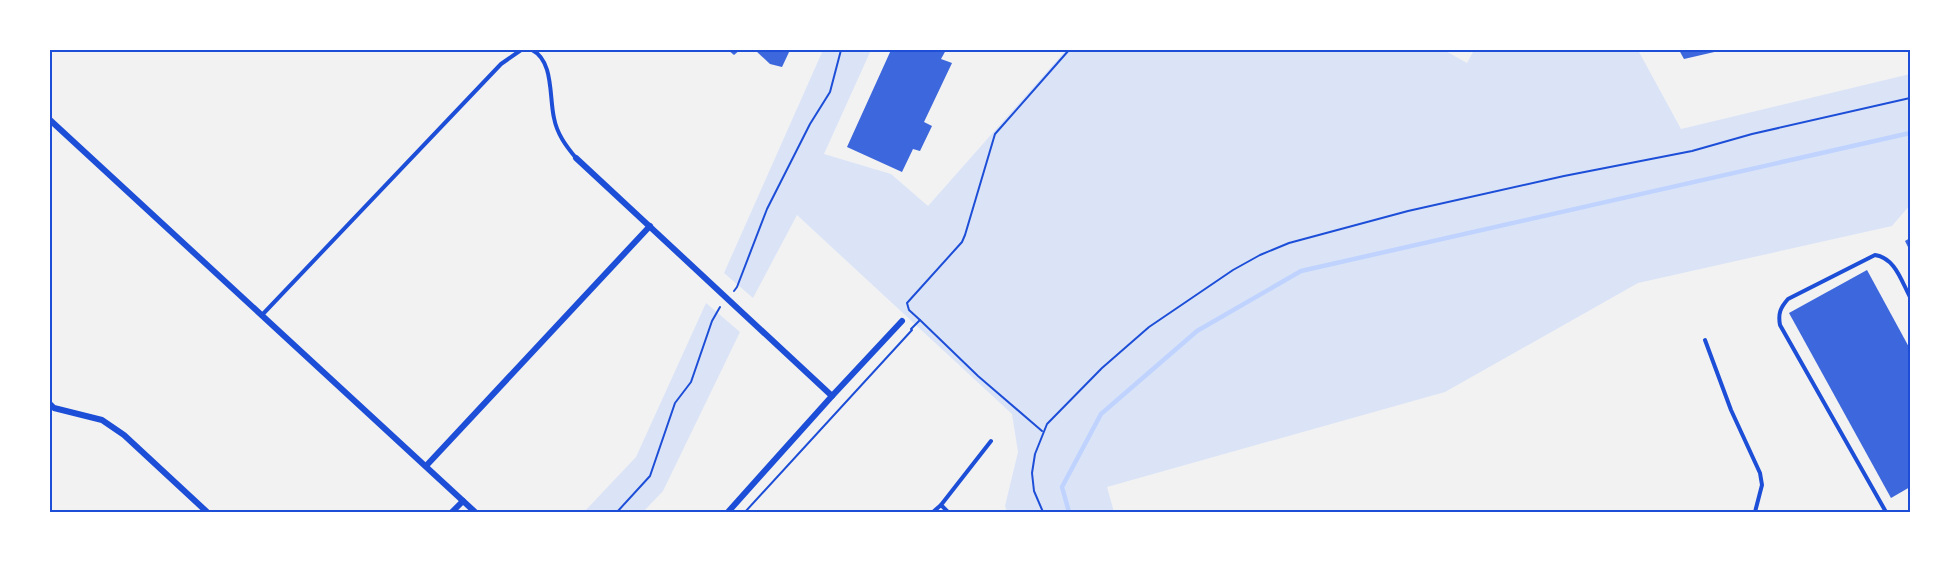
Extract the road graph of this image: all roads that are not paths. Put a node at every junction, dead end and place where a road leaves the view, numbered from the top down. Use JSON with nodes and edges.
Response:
{"nodes":[{"id":1,"x":521,"y":50,"type":"edge"},
{"id":2,"x":532,"y":50,"type":"edge"},
{"id":3,"x":50,"y":120,"type":"edge"},
{"id":4,"x":576,"y":158,"type":"joint"},
{"id":5,"x":650,"y":226,"type":"junction"},
{"id":6,"x":1911,"y":297,"type":"edge"},
{"id":7,"x":262,"y":315,"type":"junction"},
{"id":8,"x":902,"y":321,"type":"road end"},
{"id":9,"x":1705,"y":340,"type":"dead end"},
{"id":10,"x":832,"y":396,"type":"junction"},
{"id":11,"x":50,"y":404,"type":"edge"},
{"id":12,"x":991,"y":441,"type":"dead end"},
{"id":13,"x":426,"y":466,"type":"junction"},
{"id":14,"x":462,"y":501,"type":"junction"},
{"id":15,"x":941,"y":505,"type":"junction"},
{"id":16,"x":207,"y":513,"type":"edge"},
{"id":17,"x":452,"y":513,"type":"edge"},
{"id":18,"x":475,"y":513,"type":"edge"},
{"id":19,"x":728,"y":513,"type":"edge"},
{"id":20,"x":933,"y":513,"type":"edge"},
{"id":21,"x":948,"y":513,"type":"edge"},
{"id":22,"x":1755,"y":513,"type":"edge"},
{"id":23,"x":1886,"y":513,"type":"edge"}],
"edges":[{"from":1,"to":7,"type":"lane"},
{"from":2,"to":4,"type":"lane"},
{"from":3,"to":7,"type":"street"},
{"from":4,"to":5,"type":"street"},
{"from":5,"to":10,"type":"street"},
{"from":5,"to":13,"type":"street"},
{"from":6,"to":23,"type":"lane"},
{"from":7,"to":13,"type":"street"},
{"from":8,"to":10,"type":"street"},
{"from":9,"to":22,"type":"lane"},
{"from":10,"to":19,"type":"street"},
{"from":11,"to":16,"type":"street"},
{"from":12,"to":15,"type":"lane"},
{"from":13,"to":14,"type":"street"},
{"from":14,"to":17,"type":"street"},
{"from":14,"to":18,"type":"street"},
{"from":15,"to":20,"type":"lane"},
{"from":15,"to":21,"type":"lane"}]}
